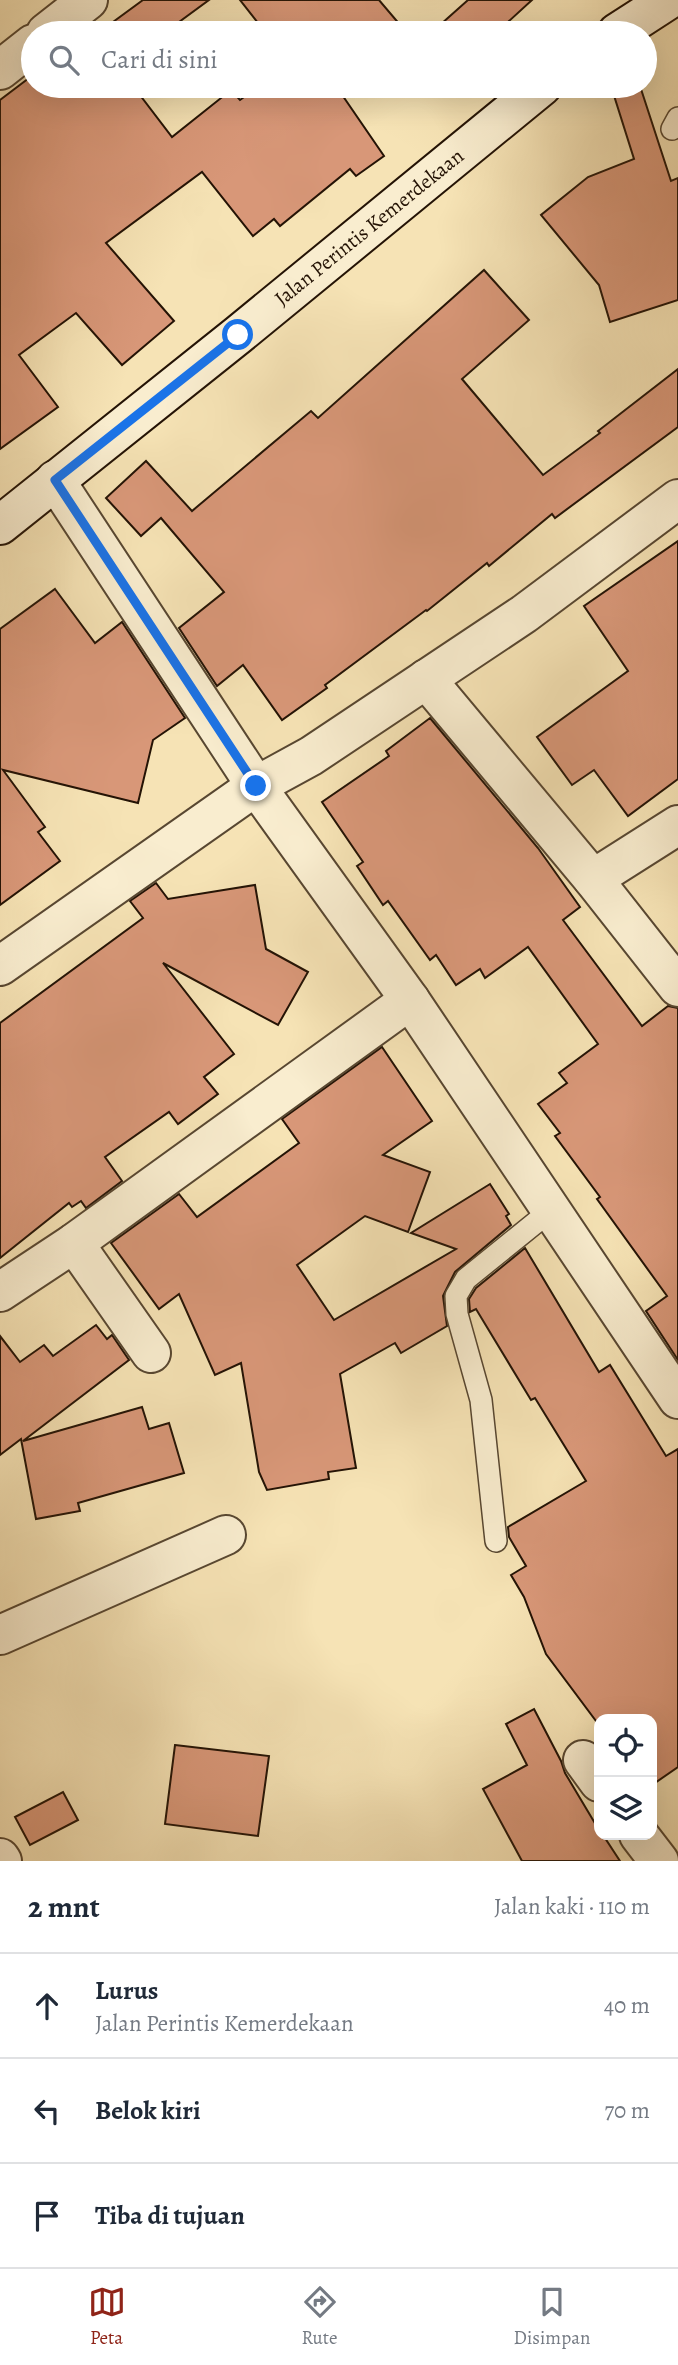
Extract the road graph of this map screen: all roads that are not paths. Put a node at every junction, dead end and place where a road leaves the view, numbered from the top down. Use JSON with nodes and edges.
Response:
{"nodes":[{"id":1,"x":88,"y":0,"type":"edge"},
{"id":2,"x":668,"y":0,"type":"edge"},
{"id":3,"x":61,"y":21,"type":"edge"},
{"id":4,"x":636,"y":21,"type":"edge"},
{"id":5,"x":21,"y":53,"type":"edge"},
{"id":6,"x":0,"y":70,"type":"edge"},
{"id":7,"x":527,"y":98,"type":"edge"},
{"id":8,"x":55,"y":480,"type":"junction"},
{"id":9,"x":678,"y":499,"type":"edge"},
{"id":10,"x":0,"y":525,"type":"edge"},
{"id":11,"x":426,"y":679,"type":"junction"},
{"id":12,"x":256,"y":786,"type":"junction"},
{"id":13,"x":678,"y":825,"type":"edge"},
{"id":14,"x":593,"y":879,"type":"junction"},
{"id":15,"x":0,"y":966,"type":"edge"},
{"id":16,"x":678,"y":987,"type":"edge"},
{"id":17,"x":410,"y":1000,"type":"junction"},
{"id":18,"x":550,"y":1211,"type":"junction"},
{"id":19,"x":74,"y":1242,"type":"junction"},
{"id":20,"x":0,"y":1292,"type":"edge"},
{"id":21,"x":151,"y":1353,"type":"dead end"},
{"id":22,"x":678,"y":1399,"type":"edge"},
{"id":23,"x":226,"y":1535,"type":"dead end"},
{"id":24,"x":496,"y":1541,"type":"dead end"},
{"id":25,"x":0,"y":1635,"type":"edge"},
{"id":26,"x":643,"y":1840,"type":"edge"},
{"id":27,"x":659,"y":1861,"type":"edge"}],
"edges":[{"from":1,"to":3,"type":"street"},
{"from":2,"to":4,"type":"street"},
{"from":5,"to":6,"type":"street"},
{"from":7,"to":8,"type":"street","name":"Jalan Perintis Kemerdekaan"},
{"from":8,"to":10,"type":"street","name":"Jalan Perintis Kemerdekaan"},
{"from":8,"to":12,"type":"street"},
{"from":9,"to":11,"type":"street"},
{"from":11,"to":12,"type":"street"},
{"from":11,"to":14,"type":"street"},
{"from":12,"to":15,"type":"street"},
{"from":12,"to":17,"type":"street"},
{"from":13,"to":14,"type":"street"},
{"from":14,"to":16,"type":"street"},
{"from":17,"to":18,"type":"street"},
{"from":17,"to":19,"type":"street"},
{"from":18,"to":22,"type":"street"},
{"from":18,"to":24,"type":"lane"},
{"from":19,"to":20,"type":"street"},
{"from":19,"to":21,"type":"street"},
{"from":23,"to":25,"type":"street"},
{"from":26,"to":27,"type":"street"}]}
